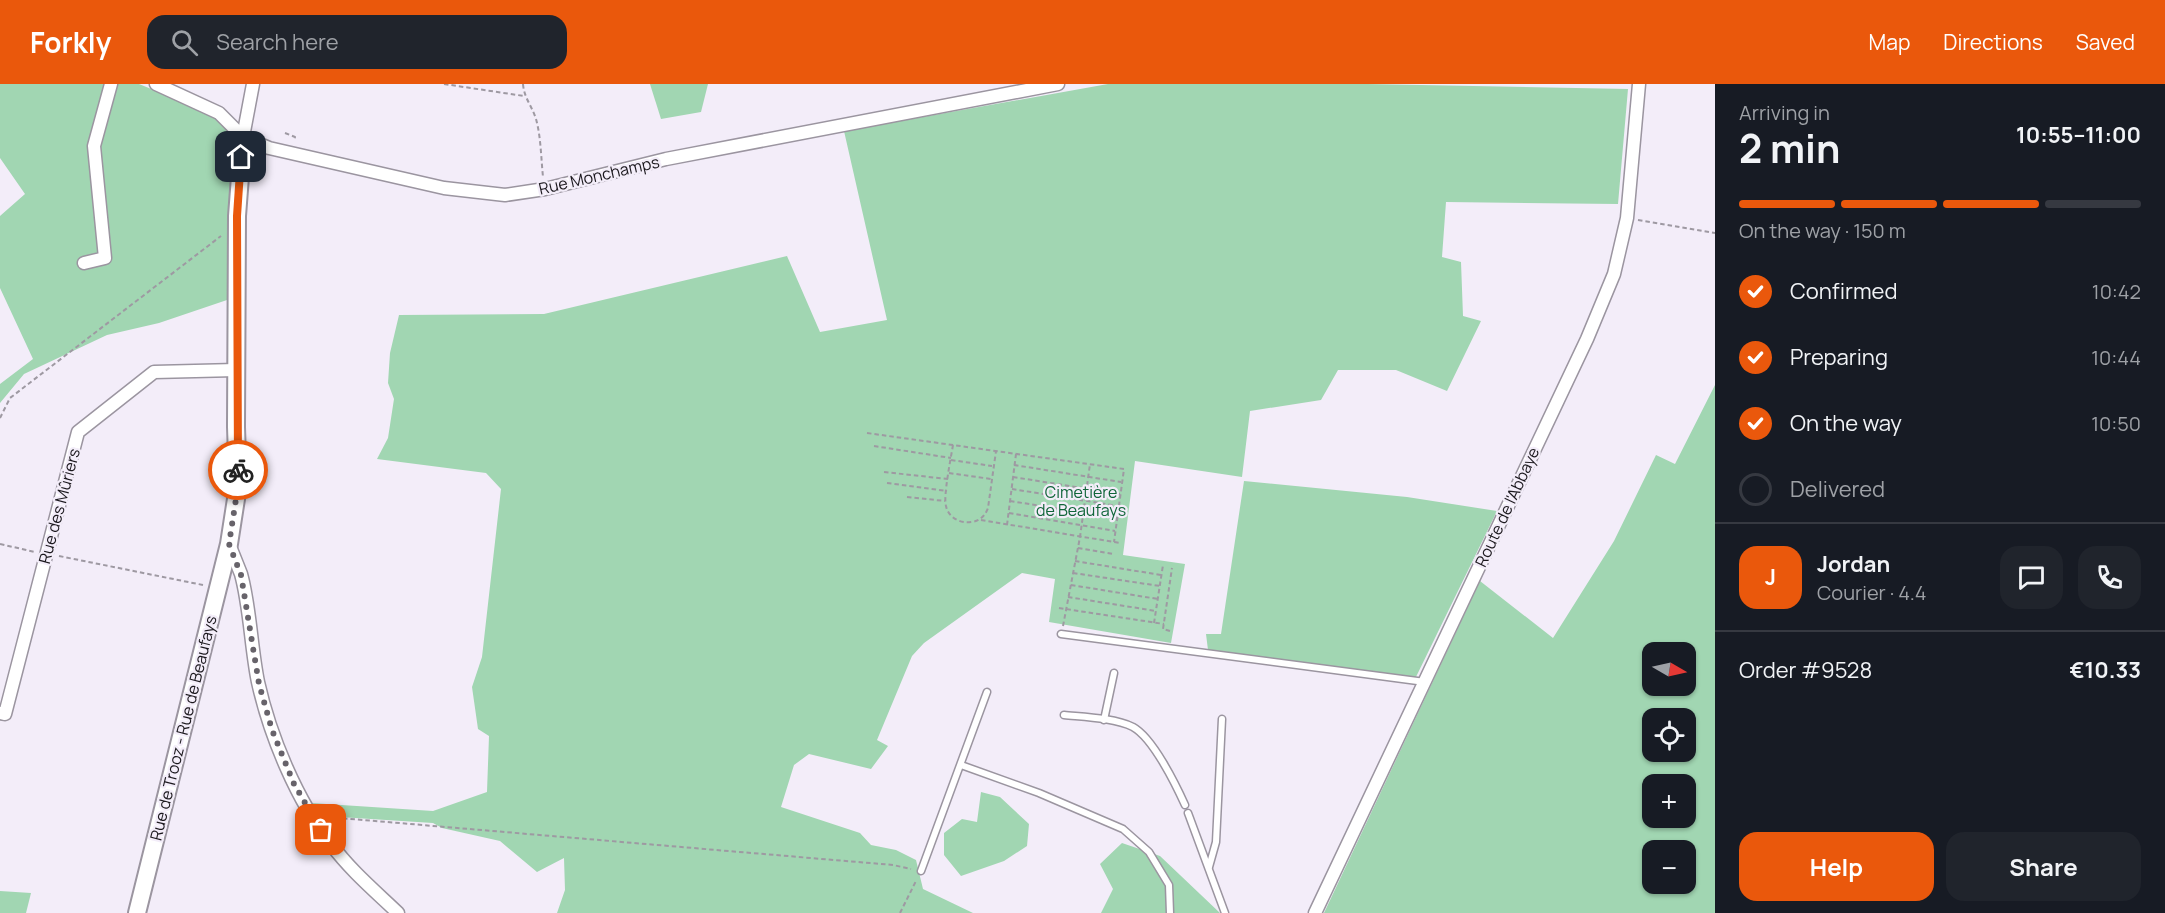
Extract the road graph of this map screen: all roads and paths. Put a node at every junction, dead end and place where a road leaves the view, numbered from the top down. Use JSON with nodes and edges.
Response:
{"nodes":[{"id":1,"x":111,"y":84,"type":"edge"},
{"id":2,"x":156,"y":84,"type":"edge"},
{"id":3,"x":253,"y":84,"type":"edge"},
{"id":4,"x":444,"y":84,"type":"edge"},
{"id":5,"x":523,"y":84,"type":"edge"},
{"id":6,"x":1058,"y":84,"type":"edge"},
{"id":7,"x":1639,"y":84,"type":"edge"},
{"id":8,"x":524,"y":96,"type":"junction"},
{"id":9,"x":243,"y":137,"type":"junction"},
{"id":10,"x":545,"y":189,"type":"junction"},
{"id":11,"x":1627,"y":218,"type":"junction"},
{"id":12,"x":237,"y":224,"type":"junction"},
{"id":13,"x":1715,"y":233,"type":"edge"},
{"id":14,"x":84,"y":263,"type":"dead end"},
{"id":15,"x":236,"y":370,"type":"junction"},
{"id":16,"x":0,"y":418,"type":"edge"},
{"id":17,"x":867,"y":433,"type":"dead end"},
{"id":18,"x":953,"y":445,"type":"junction"},
{"id":19,"x":874,"y":446,"type":"dead end"},
{"id":20,"x":996,"y":451,"type":"junction"},
{"id":21,"x":1016,"y":454,"type":"junction"},
{"id":22,"x":951,"y":459,"type":"junction"},
{"id":23,"x":1090,"y":464,"type":"junction"},
{"id":24,"x":1014,"y":465,"type":"junction"},
{"id":25,"x":993,"y":466,"type":"junction"},
{"id":26,"x":884,"y":471,"type":"dead end"},
{"id":27,"x":949,"y":473,"type":"junction"},
{"id":28,"x":1013,"y":477,"type":"junction"},
{"id":29,"x":1088,"y":477,"type":"junction"},
{"id":30,"x":948,"y":479,"type":"junction"},
{"id":31,"x":992,"y":480,"type":"junction"},
{"id":32,"x":1122,"y":482,"type":"junction"},
{"id":33,"x":887,"y":483,"type":"dead end"},
{"id":34,"x":1012,"y":489,"type":"junction"},
{"id":35,"x":1086,"y":489,"type":"junction"},
{"id":36,"x":947,"y":491,"type":"junction"},
{"id":37,"x":1121,"y":494,"type":"junction"},
{"id":38,"x":907,"y":497,"type":"dead end"},
{"id":39,"x":945,"y":501,"type":"junction"},
{"id":40,"x":1010,"y":501,"type":"junction"},
{"id":41,"x":1085,"y":501,"type":"junction"},
{"id":42,"x":1119,"y":506,"type":"junction"},
{"id":43,"x":1009,"y":513,"type":"junction"},
{"id":44,"x":1083,"y":513,"type":"junction"},
{"id":45,"x":1118,"y":518,"type":"junction"},
{"id":46,"x":979,"y":520,"type":"junction"},
{"id":47,"x":1007,"y":525,"type":"junction"},
{"id":48,"x":1081,"y":525,"type":"junction"},
{"id":49,"x":1116,"y":531,"type":"junction"},
{"id":50,"x":1080,"y":537,"type":"junction"},
{"id":51,"x":1114,"y":542,"type":"junction"},
{"id":52,"x":1120,"y":543,"type":"dead end"},
{"id":53,"x":0,"y":544,"type":"edge"},
{"id":54,"x":229,"y":544,"type":"junction"},
{"id":55,"x":1078,"y":548,"type":"junction"},
{"id":56,"x":46,"y":554,"type":"junction"},
{"id":57,"x":1113,"y":554,"type":"dead end"},
{"id":58,"x":1075,"y":561,"type":"junction"},
{"id":59,"x":1163,"y":565,"type":"dead end"},
{"id":60,"x":1172,"y":568,"type":"dead end"},
{"id":61,"x":1073,"y":573,"type":"junction"},
{"id":62,"x":1161,"y":575,"type":"junction"},
{"id":63,"x":208,"y":576,"type":"dead end"},
{"id":64,"x":1071,"y":585,"type":"junction"},
{"id":65,"x":1160,"y":586,"type":"junction"},
{"id":66,"x":1068,"y":597,"type":"junction"},
{"id":67,"x":1158,"y":599,"type":"junction"},
{"id":68,"x":1059,"y":608,"type":"dead end"},
{"id":69,"x":1066,"y":609,"type":"junction"},
{"id":70,"x":1156,"y":611,"type":"junction"},
{"id":71,"x":1154,"y":622,"type":"junction"},
{"id":72,"x":1164,"y":624,"type":"junction"},
{"id":73,"x":1170,"y":631,"type":"dead end"},
{"id":74,"x":1061,"y":634,"type":"joint"},
{"id":75,"x":1114,"y":674,"type":"dead end"},
{"id":76,"x":1425,"y":682,"type":"junction"},
{"id":77,"x":987,"y":692,"type":"dead end"},
{"id":78,"x":0,"y":713,"type":"edge"},
{"id":79,"x":1064,"y":715,"type":"dead end"},
{"id":80,"x":1222,"y":719,"type":"dead end"},
{"id":81,"x":1104,"y":720,"type":"junction"},
{"id":82,"x":961,"y":765,"type":"junction"},
{"id":83,"x":1185,"y":805,"type":"dead end"},
{"id":84,"x":1188,"y":813,"type":"dead end"},
{"id":85,"x":311,"y":816,"type":"junction"},
{"id":86,"x":1209,"y":867,"type":"junction"},
{"id":87,"x":921,"y":871,"type":"junction"},
{"id":88,"x":137,"y":913,"type":"edge"},
{"id":89,"x":398,"y":913,"type":"edge"},
{"id":90,"x":900,"y":913,"type":"edge"},
{"id":91,"x":1170,"y":913,"type":"edge"},
{"id":92,"x":1225,"y":913,"type":"edge"},
{"id":93,"x":1315,"y":913,"type":"edge"}],
"edges":[{"from":1,"to":14,"type":"street"},
{"from":2,"to":9,"type":"street","name":"Rue Monchamps"},
{"from":3,"to":9,"type":"street"},
{"from":4,"to":8,"type":"path"},
{"from":5,"to":8,"type":"path"},
{"from":6,"to":10,"type":"street","name":"Rue Monchamps"},
{"from":7,"to":11,"type":"street","name":"Route de l'Abbaye"},
{"from":8,"to":10,"type":"path"},
{"from":9,"to":10,"type":"street","name":"Rue Monchamps"},
{"from":9,"to":12,"type":"street","name":"Rue de Trooz - Rue de Beaufays"},
{"from":11,"to":13,"type":"path"},
{"from":11,"to":76,"type":"street","name":"Route de l'Abbaye"},
{"from":12,"to":15,"type":"street","name":"Rue de Trooz - Rue de Beaufays"},
{"from":12,"to":16,"type":"path"},
{"from":15,"to":54,"type":"street","name":"Rue de Trooz - Rue de Beaufays"},
{"from":15,"to":56,"type":"street","name":"Rue des Mûriers"},
{"from":17,"to":18,"type":"path"},
{"from":18,"to":20,"type":"path"},
{"from":18,"to":22,"type":"path"},
{"from":19,"to":22,"type":"path"},
{"from":20,"to":21,"type":"path"},
{"from":20,"to":25,"type":"path"},
{"from":21,"to":23,"type":"path"},
{"from":21,"to":24,"type":"path"},
{"from":22,"to":25,"type":"path"},
{"from":22,"to":27,"type":"path"},
{"from":23,"to":29,"type":"path"},
{"from":23,"to":32,"type":"path"},
{"from":24,"to":28,"type":"path"},
{"from":24,"to":29,"type":"path"},
{"from":25,"to":31,"type":"path"},
{"from":26,"to":30,"type":"path"},
{"from":27,"to":30,"type":"path"},
{"from":27,"to":31,"type":"path"},
{"from":28,"to":34,"type":"path"},
{"from":28,"to":35,"type":"path"},
{"from":29,"to":32,"type":"path"},
{"from":29,"to":35,"type":"path"},
{"from":30,"to":36,"type":"path"},
{"from":31,"to":46,"type":"path"},
{"from":32,"to":37,"type":"path"},
{"from":33,"to":36,"type":"path"},
{"from":34,"to":40,"type":"path"},
{"from":34,"to":41,"type":"path"},
{"from":35,"to":37,"type":"path"},
{"from":35,"to":41,"type":"path"},
{"from":36,"to":39,"type":"path"},
{"from":37,"to":42,"type":"path"},
{"from":38,"to":39,"type":"path"},
{"from":39,"to":46,"type":"path"},
{"from":40,"to":43,"type":"path"},
{"from":40,"to":44,"type":"path"},
{"from":41,"to":42,"type":"path"},
{"from":41,"to":44,"type":"path"},
{"from":42,"to":45,"type":"path"},
{"from":43,"to":47,"type":"path"},
{"from":43,"to":48,"type":"path"},
{"from":44,"to":45,"type":"path"},
{"from":44,"to":48,"type":"path"},
{"from":45,"to":49,"type":"path"},
{"from":46,"to":47,"type":"path"},
{"from":47,"to":50,"type":"path"},
{"from":48,"to":49,"type":"path"},
{"from":48,"to":50,"type":"path"},
{"from":49,"to":51,"type":"path"},
{"from":50,"to":51,"type":"path"},
{"from":50,"to":55,"type":"path"},
{"from":51,"to":52,"type":"path"},
{"from":53,"to":56,"type":"path"},
{"from":54,"to":85,"type":"street"},
{"from":54,"to":88,"type":"street","name":"Rue de Trooz - Rue de Beaufays"},
{"from":55,"to":57,"type":"path"},
{"from":55,"to":58,"type":"path"},
{"from":56,"to":63,"type":"path"},
{"from":56,"to":78,"type":"street","name":"Rue des Mûriers"},
{"from":58,"to":61,"type":"path"},
{"from":58,"to":62,"type":"path"},
{"from":59,"to":62,"type":"path"},
{"from":60,"to":72,"type":"path"},
{"from":61,"to":64,"type":"path"},
{"from":61,"to":65,"type":"path"},
{"from":62,"to":65,"type":"path"},
{"from":64,"to":66,"type":"path"},
{"from":64,"to":67,"type":"path"},
{"from":65,"to":67,"type":"path"},
{"from":66,"to":69,"type":"path"},
{"from":66,"to":70,"type":"path"},
{"from":67,"to":70,"type":"path"},
{"from":68,"to":69,"type":"path"},
{"from":69,"to":71,"type":"path"},
{"from":69,"to":74,"type":"path"},
{"from":70,"to":71,"type":"path"},
{"from":71,"to":72,"type":"path"},
{"from":72,"to":73,"type":"path"},
{"from":74,"to":76,"type":"lane"},
{"from":75,"to":81,"type":"lane"},
{"from":76,"to":93,"type":"street","name":"Route de l'Abbaye"},
{"from":77,"to":82,"type":"lane"},
{"from":79,"to":81,"type":"lane"},
{"from":80,"to":86,"type":"lane"},
{"from":81,"to":83,"type":"lane"},
{"from":82,"to":87,"type":"lane"},
{"from":82,"to":91,"type":"lane"},
{"from":84,"to":86,"type":"lane"},
{"from":85,"to":87,"type":"path"},
{"from":85,"to":89,"type":"street"},
{"from":86,"to":92,"type":"lane"},
{"from":87,"to":90,"type":"path"}]}
